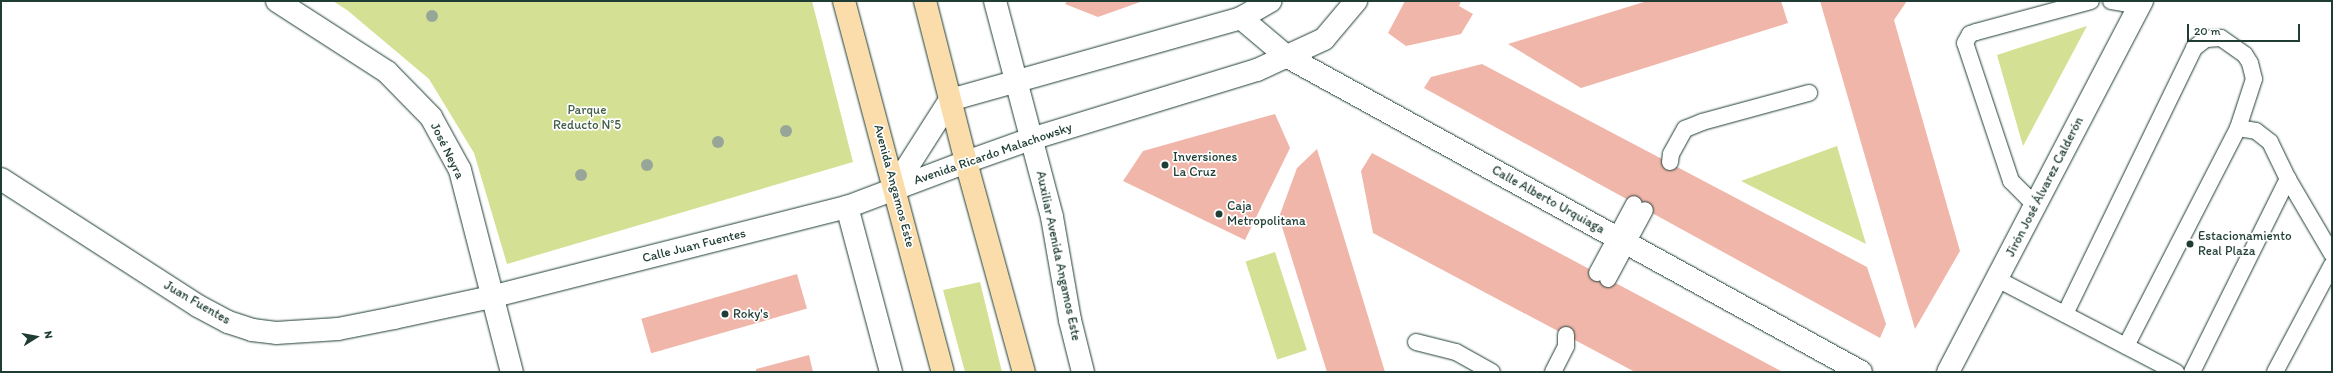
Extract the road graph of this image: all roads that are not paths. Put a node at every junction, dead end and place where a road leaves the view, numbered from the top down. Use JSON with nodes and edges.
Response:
{"nodes":[{"id":1,"x":277,"y":1,"type":"edge"},
{"id":2,"x":844,"y":1,"type":"edge"},
{"id":3,"x":925,"y":1,"type":"edge"},
{"id":4,"x":995,"y":1,"type":"edge"},
{"id":5,"x":1270,"y":1,"type":"edge"},
{"id":6,"x":1356,"y":1,"type":"edge"},
{"id":7,"x":2091,"y":1,"type":"edge"},
{"id":8,"x":2111,"y":1,"type":"edge"},
{"id":9,"x":2141,"y":3,"type":"edge"},
{"id":10,"x":1241,"y":18,"type":"junction"},
{"id":11,"x":1286,"y":56,"type":"junction"},
{"id":12,"x":1016,"y":82,"type":"junction"},
{"id":13,"x":1809,"y":93,"type":"dead end"},
{"id":14,"x":950,"y":100,"type":"junction"},
{"id":15,"x":2238,"y":128,"type":"junction"},
{"id":16,"x":1031,"y":139,"type":"junction"},
{"id":17,"x":1667,"y":158,"type":"dead end"},
{"id":18,"x":966,"y":162,"type":"junction"},
{"id":19,"x":1,"y":179,"type":"edge"},
{"id":20,"x":2288,"y":179,"type":"junction"},
{"id":21,"x":894,"y":188,"type":"junction"},
{"id":22,"x":2035,"y":205,"type":"junction"},
{"id":23,"x":847,"y":207,"type":"junction"},
{"id":24,"x":1640,"y":207,"type":"dead end"},
{"id":25,"x":1621,"y":241,"type":"junction"},
{"id":26,"x":2332,"y":254,"type":"edge"},
{"id":27,"x":2332,"y":265,"type":"edge"},
{"id":28,"x":1602,"y":276,"type":"dead end"},
{"id":29,"x":1997,"y":279,"type":"junction"},
{"id":30,"x":491,"y":297,"type":"junction"},
{"id":31,"x":2065,"y":314,"type":"junction"},
{"id":32,"x":1570,"y":341,"type":"dead end"},
{"id":33,"x":1416,"y":342,"type":"dead end"},
{"id":34,"x":2126,"y":346,"type":"junction"},
{"id":35,"x":512,"y":372,"type":"edge"},
{"id":36,"x":891,"y":372,"type":"edge"},
{"id":37,"x":944,"y":372,"type":"edge"},
{"id":38,"x":1024,"y":372,"type":"edge"},
{"id":39,"x":1083,"y":372,"type":"edge"},
{"id":40,"x":1492,"y":372,"type":"edge"},
{"id":41,"x":1553,"y":372,"type":"edge"},
{"id":42,"x":1861,"y":372,"type":"edge"},
{"id":43,"x":1948,"y":372,"type":"edge"},
{"id":44,"x":2176,"y":372,"type":"edge"},
{"id":45,"x":2192,"y":372,"type":"edge"},
{"id":46,"x":2275,"y":372,"type":"edge"}],
"edges":[{"from":1,"to":30,"type":"street","name":"José Neyra"},
{"from":2,"to":21,"type":"main road","name":"Avenida Angamos Este"},
{"from":3,"to":14,"type":"main road"},
{"from":4,"to":12,"type":"street","name":"Auxiliar Avenida Angamos Este"},
{"from":5,"to":10,"type":"street"},
{"from":6,"to":11,"type":"street","name":"Avenida Ricardo Malachowsky"},
{"from":7,"to":22,"type":"lane"},
{"from":8,"to":9,"type":"lane"},
{"from":9,"to":22,"type":"street","name":"Jirón José Álvarez Calderón"},
{"from":10,"to":11,"type":"street","name":"Calle Alberto Urquiaga"},
{"from":10,"to":12,"type":"street"},
{"from":11,"to":16,"type":"street","name":"Avenida Ricardo Malachowsky"},
{"from":11,"to":25,"type":"street","name":"Calle Alberto Urquiaga"},
{"from":12,"to":14,"type":"street"},
{"from":12,"to":16,"type":"street","name":"Auxiliar Avenida Angamos Este"},
{"from":13,"to":17,"type":"lane"},
{"from":14,"to":18,"type":"main road"},
{"from":14,"to":21,"type":"street","name":"Avenida Ricardo Malachowsky"},
{"from":15,"to":20,"type":"lane"},
{"from":15,"to":31,"type":"lane"},
{"from":15,"to":34,"type":"lane"},
{"from":16,"to":18,"type":"street","name":"Avenida Ricardo Malachowsky"},
{"from":16,"to":39,"type":"street","name":"Auxiliar Avenida Angamos Este"},
{"from":18,"to":21,"type":"street","name":"Avenida Ricardo Malachowsky"},
{"from":18,"to":38,"type":"main road"},
{"from":19,"to":30,"type":"street","name":"Juan Fuentes"},
{"from":20,"to":26,"type":"lane"},
{"from":20,"to":45,"type":"lane"},
{"from":21,"to":23,"type":"street","name":"Calle Juan Fuentes"},
{"from":21,"to":37,"type":"main road","name":"Avenida Angamos Este"},
{"from":22,"to":29,"type":"street","name":"Jirón José Álvarez Calderón"},
{"from":23,"to":30,"type":"street","name":"Calle Juan Fuentes"},
{"from":23,"to":36,"type":"street"},
{"from":24,"to":25,"type":"lane"},
{"from":25,"to":28,"type":"lane"},
{"from":25,"to":42,"type":"street","name":"Calle Alberto Urquiaga"},
{"from":27,"to":46,"type":"lane"},
{"from":29,"to":31,"type":"lane"},
{"from":29,"to":43,"type":"street","name":"Jirón José Álvarez Calderón"},
{"from":30,"to":35,"type":"street","name":"José Neyra"},
{"from":31,"to":34,"type":"lane"},
{"from":32,"to":41,"type":"lane"},
{"from":33,"to":40,"type":"lane"},
{"from":34,"to":44,"type":"lane"}]}
